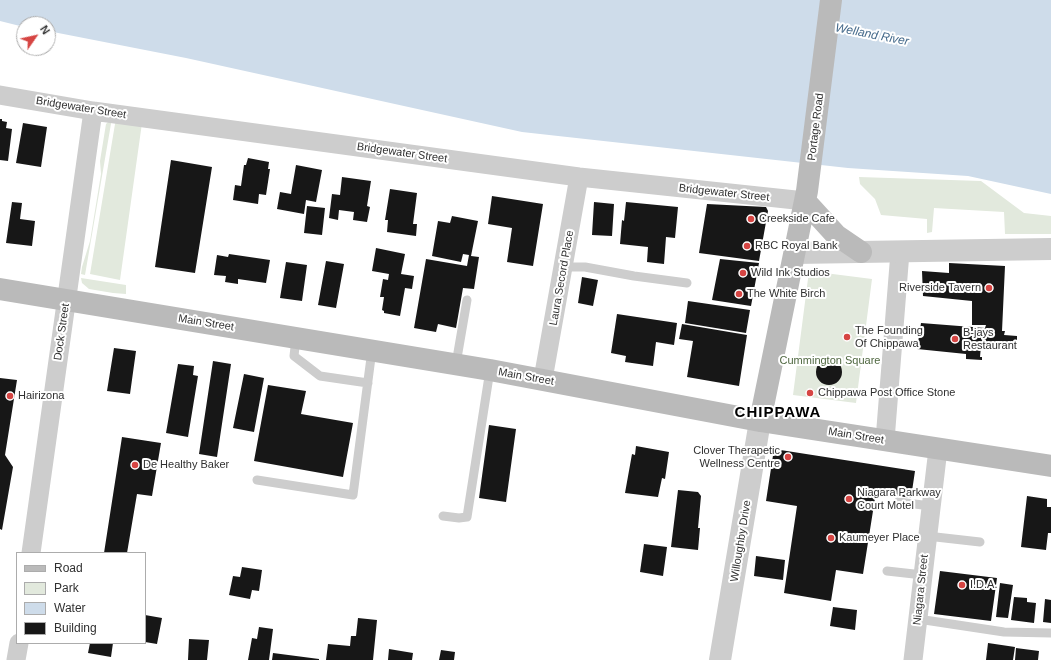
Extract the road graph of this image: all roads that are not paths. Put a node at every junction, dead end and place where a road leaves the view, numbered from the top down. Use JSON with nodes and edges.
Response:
{"nodes":[{"id":1,"x":831,"y":0,"type":"edge"},
{"id":2,"x":0,"y":95,"type":"edge"},
{"id":3,"x":93,"y":111,"type":"junction"},
{"id":4,"x":579,"y":177,"type":"junction"},
{"id":5,"x":806,"y":196,"type":"junction"},
{"id":6,"x":1051,"y":249,"type":"edge"},
{"id":7,"x":861,"y":252,"type":"junction"},
{"id":8,"x":900,"y":252,"type":"junction"},
{"id":9,"x":795,"y":253,"type":"junction"},
{"id":10,"x":564,"y":267,"type":"junction"},
{"id":11,"x":686,"y":283,"type":"dead end"},
{"id":12,"x":0,"y":289,"type":"edge"},
{"id":13,"x":67,"y":300,"type":"junction"},
{"id":14,"x":467,"y":300,"type":"dead end"},
{"id":15,"x":296,"y":338,"type":"junction"},
{"id":16,"x":372,"y":350,"type":"junction"},
{"id":17,"x":456,"y":364,"type":"junction"},
{"id":18,"x":490,"y":370,"type":"junction"},
{"id":19,"x":543,"y":379,"type":"junction"},
{"id":20,"x":368,"y":382,"type":"junction"},
{"id":21,"x":760,"y":421,"type":"junction"},
{"id":22,"x":885,"y":440,"type":"junction"},
{"id":23,"x":938,"y":449,"type":"junction"},
{"id":24,"x":1051,"y":466,"type":"edge"},
{"id":25,"x":258,"y":480,"type":"dead end"},
{"id":26,"x":898,"y":502,"type":"dead end"},
{"id":27,"x":931,"y":506,"type":"junction"},
{"id":28,"x":443,"y":516,"type":"dead end"},
{"id":29,"x":927,"y":536,"type":"junction"},
{"id":30,"x":980,"y":542,"type":"dead end"},
{"id":31,"x":31,"y":552,"type":"edge"},
{"id":32,"x":887,"y":571,"type":"dead end"},
{"id":33,"x":923,"y":575,"type":"junction"},
{"id":34,"x":918,"y":619,"type":"junction"},
{"id":35,"x":1051,"y":633,"type":"edge"},
{"id":36,"x":19,"y":644,"type":"edge"},
{"id":37,"x":16,"y":660,"type":"edge"},
{"id":38,"x":720,"y":660,"type":"edge"},
{"id":39,"x":913,"y":660,"type":"edge"}],
"edges":[{"from":1,"to":5,"type":"main road","name":"Portage Road"},
{"from":2,"to":3,"type":"street","name":"Bridgewater Street"},
{"from":3,"to":4,"type":"street","name":"Bridgewater Street"},
{"from":3,"to":13,"type":"street","name":"Dock Street"},
{"from":4,"to":5,"type":"street","name":"Bridgewater Street"},
{"from":4,"to":10,"type":"street","name":"Laura Secord Place"},
{"from":5,"to":7,"type":"main road"},
{"from":5,"to":9,"type":"main road","name":"Portage Road"},
{"from":6,"to":8,"type":"street"},
{"from":7,"to":8,"type":"street"},
{"from":7,"to":9,"type":"street"},
{"from":8,"to":22,"type":"street"},
{"from":9,"to":21,"type":"main road","name":"Portage Road"},
{"from":10,"to":11,"type":"lane"},
{"from":10,"to":19,"type":"street","name":"Laura Secord Place"},
{"from":12,"to":13,"type":"main road","name":"Main Street"},
{"from":13,"to":15,"type":"main road","name":"Main Street"},
{"from":13,"to":31,"type":"street","name":"Dock Street"},
{"from":14,"to":17,"type":"lane"},
{"from":15,"to":16,"type":"main road","name":"Main Street"},
{"from":15,"to":20,"type":"lane"},
{"from":16,"to":17,"type":"main road","name":"Main Street"},
{"from":16,"to":20,"type":"lane"},
{"from":17,"to":18,"type":"main road","name":"Main Street"},
{"from":18,"to":19,"type":"main road","name":"Main Street"},
{"from":18,"to":28,"type":"lane"},
{"from":19,"to":21,"type":"main road","name":"Main Street"},
{"from":20,"to":25,"type":"lane"},
{"from":21,"to":22,"type":"main road","name":"Main Street"},
{"from":21,"to":38,"type":"street","name":"Willoughby Drive"},
{"from":22,"to":23,"type":"main road","name":"Main Street"},
{"from":23,"to":24,"type":"main road","name":"Main Street"},
{"from":23,"to":27,"type":"street","name":"Niagara Street"},
{"from":26,"to":27,"type":"lane"},
{"from":27,"to":29,"type":"street","name":"Niagara Street"},
{"from":29,"to":30,"type":"lane"},
{"from":29,"to":33,"type":"street","name":"Niagara Street"},
{"from":32,"to":33,"type":"lane"},
{"from":33,"to":34,"type":"street","name":"Niagara Street"},
{"from":34,"to":35,"type":"lane"},
{"from":34,"to":39,"type":"street","name":"Niagara Street"},
{"from":36,"to":37,"type":"street"}]}
